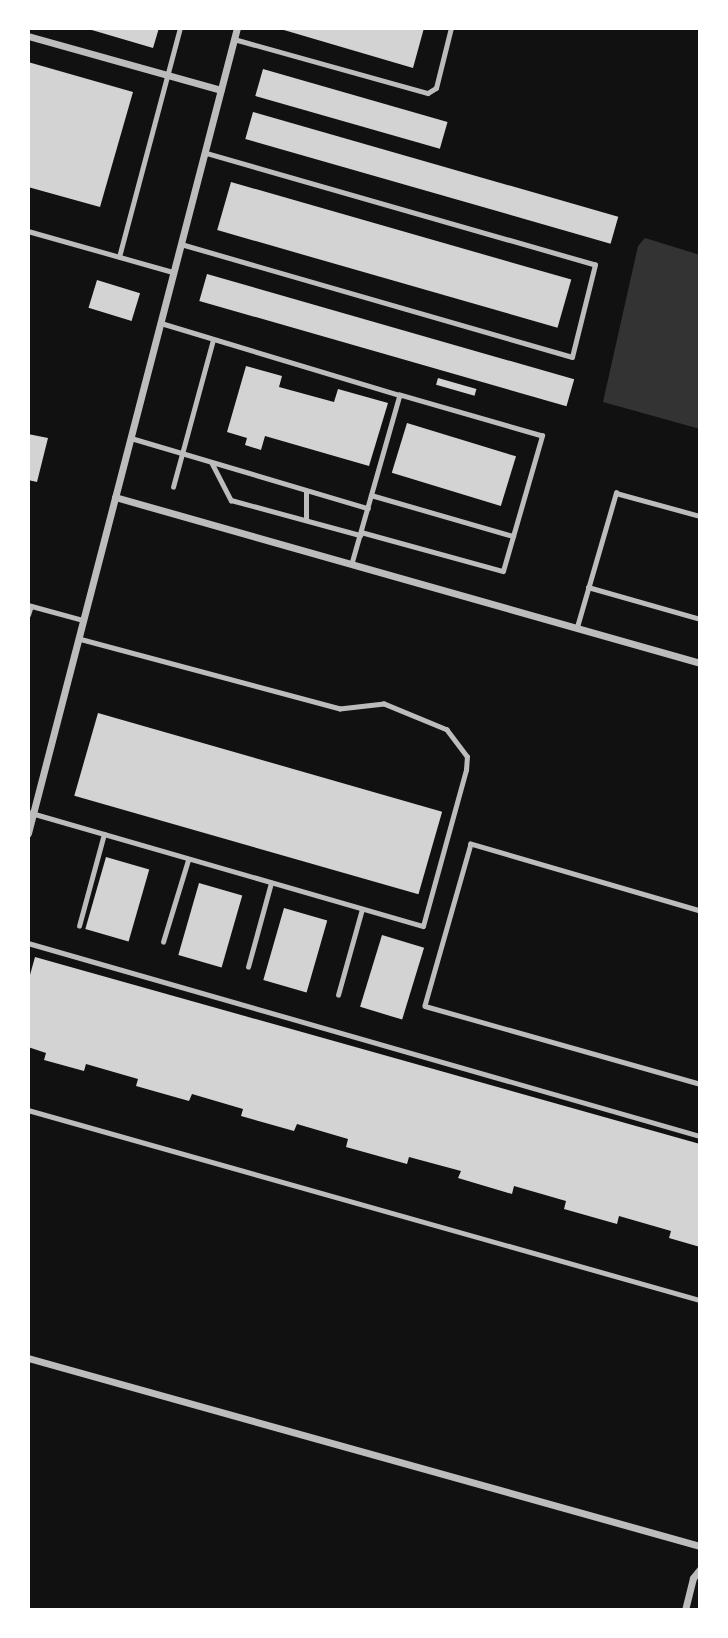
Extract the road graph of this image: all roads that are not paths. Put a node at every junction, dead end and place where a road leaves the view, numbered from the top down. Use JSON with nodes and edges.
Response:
{"nodes":[{"id":1,"x":180,"y":28,"type":"edge"},
{"id":2,"x":237,"y":28,"type":"edge"},
{"id":3,"x":452,"y":28,"type":"edge"},
{"id":4,"x":28,"y":36,"type":"edge"},
{"id":5,"x":234,"y":39,"type":"junction"},
{"id":6,"x":168,"y":76,"type":"junction"},
{"id":7,"x":221,"y":90,"type":"junction"},
{"id":8,"x":205,"y":153,"type":"junction"},
{"id":9,"x":28,"y":231,"type":"edge"},
{"id":10,"x":181,"y":244,"type":"junction"},
{"id":11,"x":119,"y":257,"type":"junction"},
{"id":12,"x":174,"y":272,"type":"junction"},
{"id":13,"x":161,"y":323,"type":"junction"},
{"id":14,"x":213,"y":340,"type":"junction"},
{"id":15,"x":400,"y":395,"type":"junction"},
{"id":16,"x":131,"y":439,"type":"junction"},
{"id":17,"x":181,"y":453,"type":"junction"},
{"id":18,"x":212,"y":462,"type":"junction"},
{"id":19,"x":173,"y":487,"type":"dead end"},
{"id":20,"x":306,"y":491,"type":"junction"},
{"id":21,"x":371,"y":495,"type":"junction"},
{"id":22,"x":116,"y":497,"type":"junction"},
{"id":23,"x":368,"y":508,"type":"junction"},
{"id":24,"x":700,"y":516,"type":"edge"},
{"id":25,"x":306,"y":520,"type":"junction"},
{"id":26,"x":360,"y":534,"type":"junction"},
{"id":27,"x":513,"y":536,"type":"junction"},
{"id":28,"x":352,"y":564,"type":"junction"},
{"id":29,"x":589,"y":587,"type":"junction"},
{"id":30,"x":29,"y":605,"type":"edge"},
{"id":31,"x":28,"y":615,"type":"edge"},
{"id":32,"x":700,"y":619,"type":"edge"},
{"id":33,"x":83,"y":620,"type":"junction"},
{"id":34,"x":577,"y":627,"type":"junction"},
{"id":35,"x":78,"y":639,"type":"junction"},
{"id":36,"x":700,"y":663,"type":"edge"},
{"id":37,"x":31,"y":813,"type":"edge"},
{"id":38,"x":28,"y":833,"type":"edge"},
{"id":39,"x":104,"y":834,"type":"junction"},
{"id":40,"x":188,"y":860,"type":"junction"},
{"id":41,"x":271,"y":883,"type":"junction"},
{"id":42,"x":362,"y":909,"type":"junction"},
{"id":43,"x":700,"y":911,"type":"edge"},
{"id":44,"x":79,"y":926,"type":"dead end"},
{"id":45,"x":163,"y":942,"type":"dead end"},
{"id":46,"x":28,"y":943,"type":"edge"},
{"id":47,"x":247,"y":967,"type":"dead end"},
{"id":48,"x":338,"y":995,"type":"dead end"},
{"id":49,"x":700,"y":1084,"type":"edge"},
{"id":50,"x":28,"y":1110,"type":"edge"},
{"id":51,"x":700,"y":1136,"type":"edge"},
{"id":52,"x":700,"y":1300,"type":"edge"},
{"id":53,"x":28,"y":1358,"type":"edge"},
{"id":54,"x":700,"y":1546,"type":"edge"},
{"id":55,"x":700,"y":1569,"type":"edge"},
{"id":56,"x":685,"y":1610,"type":"edge"}],
"edges":[{"from":1,"to":6,"type":"lane"},
{"from":2,"to":5,"type":"street"},
{"from":3,"to":5,"type":"lane"},
{"from":4,"to":6,"type":"street"},
{"from":5,"to":7,"type":"street"},
{"from":6,"to":7,"type":"street"},
{"from":6,"to":11,"type":"lane"},
{"from":7,"to":8,"type":"street"},
{"from":8,"to":10,"type":"street"},
{"from":8,"to":10,"type":"lane"},
{"from":9,"to":11,"type":"lane"},
{"from":10,"to":12,"type":"street"},
{"from":11,"to":12,"type":"lane"},
{"from":12,"to":13,"type":"street"},
{"from":13,"to":14,"type":"lane"},
{"from":13,"to":16,"type":"street"},
{"from":14,"to":15,"type":"lane"},
{"from":14,"to":17,"type":"lane"},
{"from":15,"to":21,"type":"lane"},
{"from":15,"to":27,"type":"lane"},
{"from":16,"to":17,"type":"lane"},
{"from":16,"to":22,"type":"street"},
{"from":17,"to":18,"type":"lane"},
{"from":17,"to":19,"type":"lane"},
{"from":18,"to":20,"type":"lane"},
{"from":18,"to":25,"type":"lane"},
{"from":20,"to":23,"type":"lane"},
{"from":20,"to":25,"type":"lane"},
{"from":21,"to":23,"type":"lane"},
{"from":21,"to":27,"type":"lane"},
{"from":22,"to":28,"type":"street"},
{"from":22,"to":33,"type":"street"},
{"from":23,"to":26,"type":"lane"},
{"from":24,"to":29,"type":"lane"},
{"from":25,"to":26,"type":"lane"},
{"from":26,"to":27,"type":"lane"},
{"from":26,"to":28,"type":"lane"},
{"from":28,"to":34,"type":"street"},
{"from":29,"to":32,"type":"lane"},
{"from":29,"to":34,"type":"lane"},
{"from":30,"to":31,"type":"lane"},
{"from":30,"to":33,"type":"lane"},
{"from":33,"to":35,"type":"street"},
{"from":34,"to":36,"type":"street"},
{"from":35,"to":37,"type":"street"},
{"from":35,"to":42,"type":"lane"},
{"from":37,"to":38,"type":"street"},
{"from":37,"to":39,"type":"lane"},
{"from":39,"to":40,"type":"lane"},
{"from":39,"to":44,"type":"lane"},
{"from":40,"to":41,"type":"lane"},
{"from":40,"to":45,"type":"lane"},
{"from":41,"to":42,"type":"lane"},
{"from":41,"to":47,"type":"lane"},
{"from":42,"to":48,"type":"lane"},
{"from":43,"to":49,"type":"lane"},
{"from":46,"to":51,"type":"lane"},
{"from":50,"to":52,"type":"lane"},
{"from":53,"to":54,"type":"street"},
{"from":55,"to":56,"type":"street"}]}
